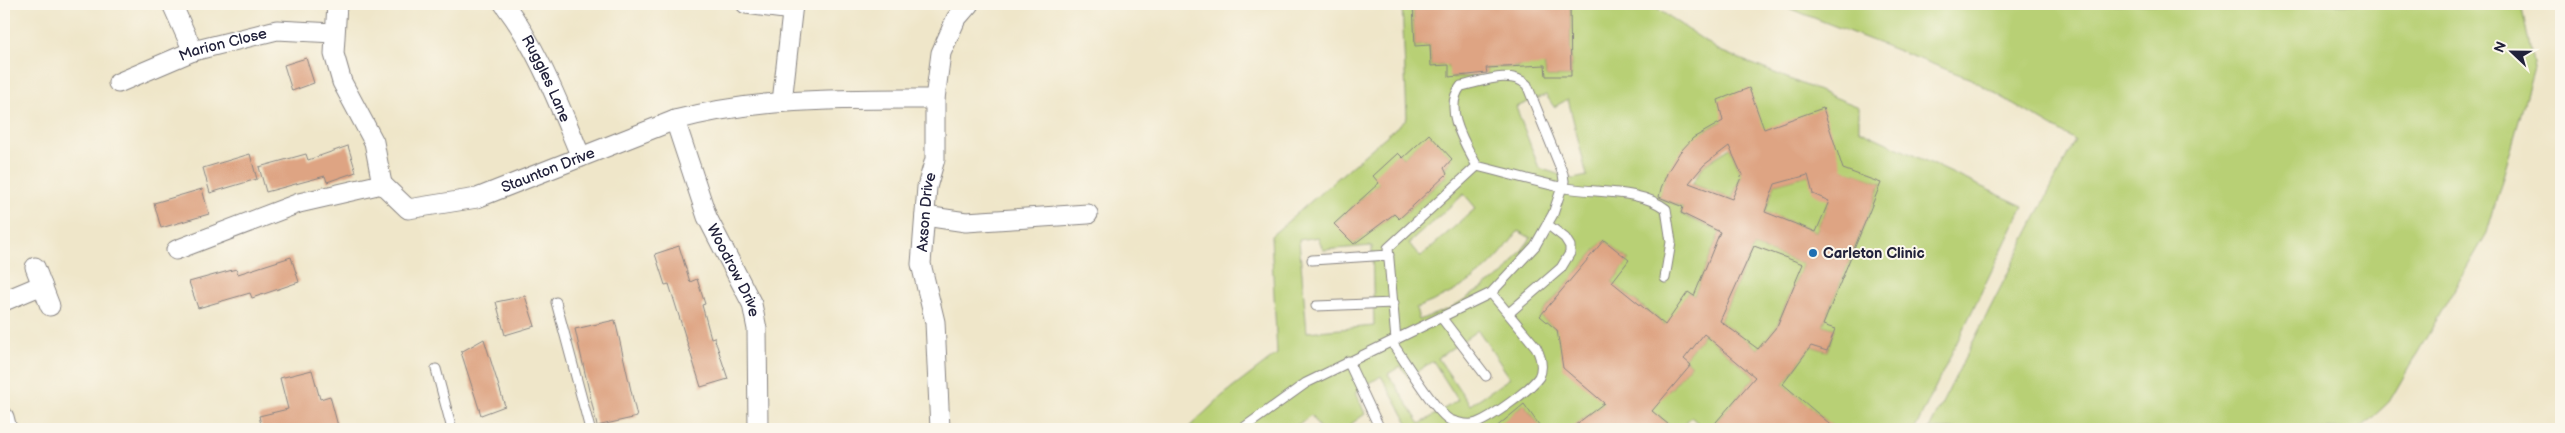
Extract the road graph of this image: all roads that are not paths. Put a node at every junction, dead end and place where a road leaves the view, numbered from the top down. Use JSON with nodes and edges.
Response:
{"nodes":[{"id":1,"x":172,"y":4,"type":"edge"},
{"id":2,"x":337,"y":4,"type":"edge"},
{"id":3,"x":504,"y":4,"type":"edge"},
{"id":4,"x":746,"y":4,"type":"edge"},
{"id":5,"x":970,"y":4,"type":"edge"},
{"id":6,"x":792,"y":7,"type":"edge"},
{"id":7,"x":334,"y":33,"type":"junction"},
{"id":8,"x":193,"y":51,"type":"junction"},
{"id":9,"x":118,"y":83,"type":"dead end"},
{"id":10,"x":935,"y":98,"type":"junction"},
{"id":11,"x":782,"y":102,"type":"junction"},
{"id":12,"x":675,"y":120,"type":"junction"},
{"id":13,"x":581,"y":157,"type":"junction"},
{"id":14,"x":1477,"y":166,"type":"junction"},
{"id":15,"x":382,"y":184,"type":"junction"},
{"id":16,"x":1561,"y":187,"type":"junction"},
{"id":17,"x":1088,"y":214,"type":"dead end"},
{"id":18,"x":925,"y":216,"type":"junction"},
{"id":19,"x":1548,"y":224,"type":"junction"},
{"id":20,"x":176,"y":250,"type":"dead end"},
{"id":21,"x":1389,"y":255,"type":"junction"},
{"id":22,"x":1312,"y":260,"type":"dead end"},
{"id":23,"x":35,"y":267,"type":"dead end"},
{"id":24,"x":1665,"y":278,"type":"dead end"},
{"id":25,"x":42,"y":285,"type":"junction"},
{"id":26,"x":1491,"y":294,"type":"junction"},
{"id":27,"x":4,"y":301,"type":"edge"},
{"id":28,"x":556,"y":302,"type":"dead end"},
{"id":29,"x":1394,"y":303,"type":"junction"},
{"id":30,"x":50,"y":306,"type":"dead end"},
{"id":31,"x":1316,"y":306,"type":"dead end"},
{"id":32,"x":1509,"y":313,"type":"junction"},
{"id":33,"x":1441,"y":317,"type":"junction"},
{"id":34,"x":1394,"y":342,"type":"junction"},
{"id":35,"x":1348,"y":361,"type":"junction"},
{"id":36,"x":436,"y":368,"type":"dead end"},
{"id":37,"x":1486,"y":376,"type":"dead end"},
{"id":38,"x":452,"y":429,"type":"edge"},
{"id":39,"x":590,"y":429,"type":"edge"},
{"id":40,"x":758,"y":429,"type":"edge"},
{"id":41,"x":940,"y":429,"type":"edge"},
{"id":42,"x":1242,"y":429,"type":"edge"},
{"id":43,"x":1380,"y":429,"type":"edge"}],
"edges":[{"from":1,"to":8,"type":"street"},
{"from":2,"to":7,"type":"street"},
{"from":3,"to":13,"type":"street","name":"Ruggles Lane"},
{"from":4,"to":6,"type":"street"},
{"from":5,"to":10,"type":"street","name":"Axson Drive"},
{"from":6,"to":11,"type":"street"},
{"from":7,"to":8,"type":"street","name":"Marion Close"},
{"from":7,"to":15,"type":"street"},
{"from":8,"to":9,"type":"street","name":"Marion Close"},
{"from":10,"to":11,"type":"street","name":"Staunton Drive"},
{"from":10,"to":18,"type":"street","name":"Axson Drive"},
{"from":11,"to":12,"type":"street","name":"Staunton Drive"},
{"from":12,"to":13,"type":"street","name":"Staunton Drive"},
{"from":12,"to":40,"type":"street","name":"Woodrow Drive"},
{"from":13,"to":15,"type":"street","name":"Staunton Drive"},
{"from":14,"to":16,"type":"lane"},
{"from":14,"to":16,"type":"lane"},
{"from":14,"to":21,"type":"lane"},
{"from":15,"to":20,"type":"street"},
{"from":16,"to":19,"type":"lane"},
{"from":16,"to":24,"type":"lane"},
{"from":17,"to":18,"type":"street"},
{"from":18,"to":41,"type":"street","name":"Axson Drive"},
{"from":19,"to":26,"type":"lane"},
{"from":19,"to":32,"type":"lane"},
{"from":21,"to":22,"type":"lane"},
{"from":21,"to":29,"type":"lane"},
{"from":23,"to":25,"type":"street"},
{"from":25,"to":27,"type":"street"},
{"from":25,"to":30,"type":"street"},
{"from":26,"to":32,"type":"lane"},
{"from":26,"to":33,"type":"lane"},
{"from":28,"to":39,"type":"lane"},
{"from":29,"to":31,"type":"lane"},
{"from":29,"to":34,"type":"lane"},
{"from":32,"to":34,"type":"lane"},
{"from":33,"to":34,"type":"lane"},
{"from":33,"to":37,"type":"lane"},
{"from":34,"to":35,"type":"lane"},
{"from":35,"to":42,"type":"lane"},
{"from":35,"to":43,"type":"lane"},
{"from":36,"to":38,"type":"lane"}]}
